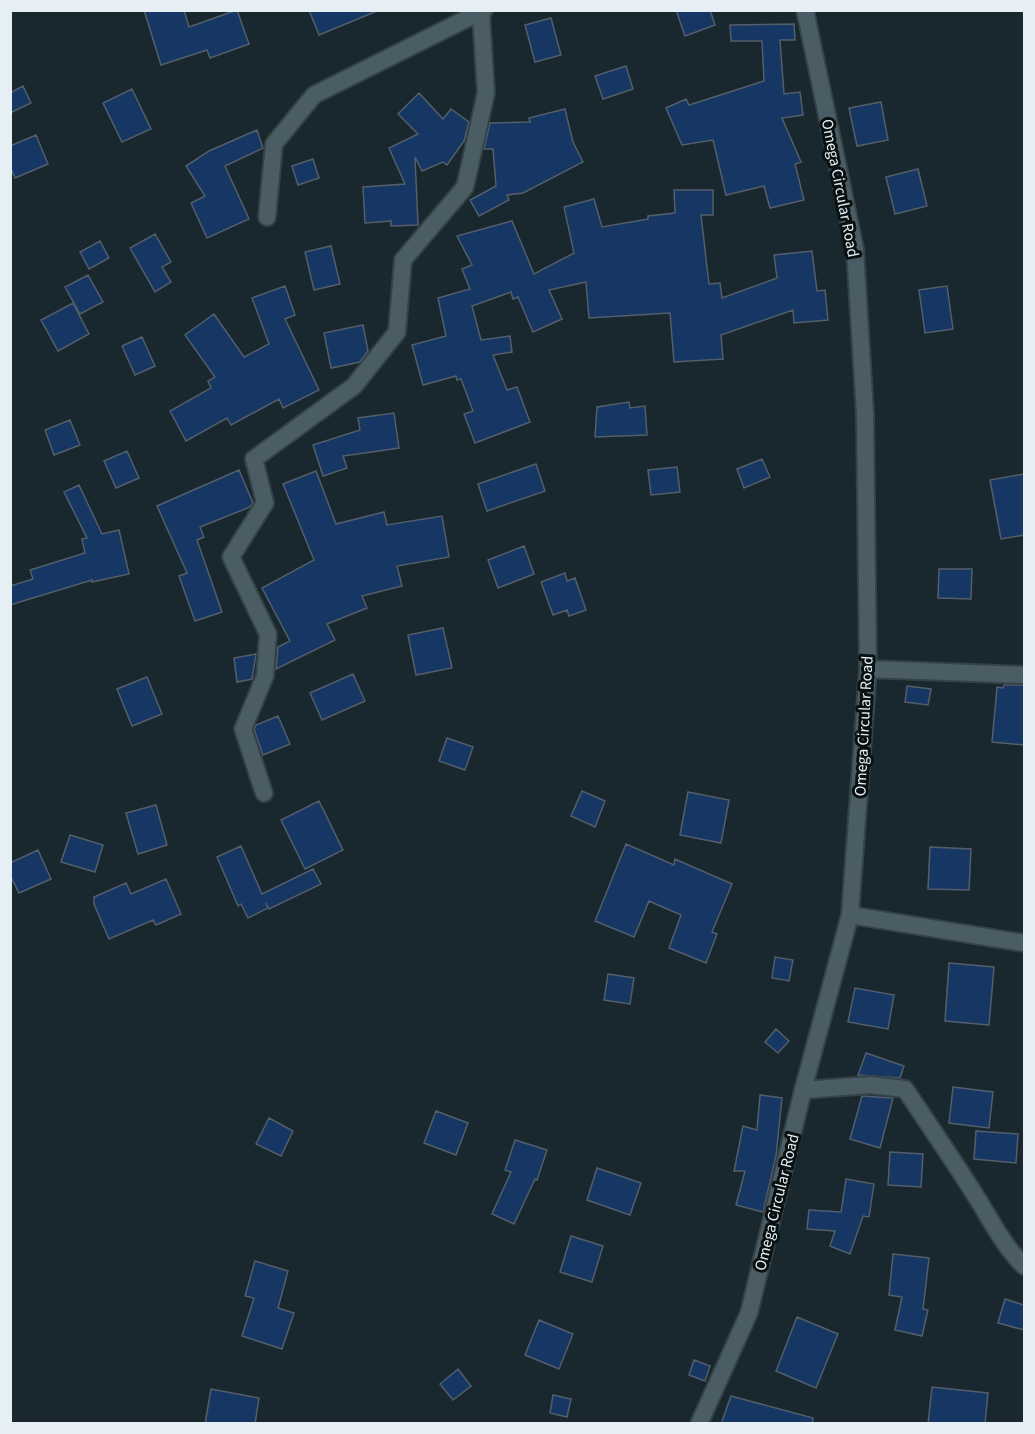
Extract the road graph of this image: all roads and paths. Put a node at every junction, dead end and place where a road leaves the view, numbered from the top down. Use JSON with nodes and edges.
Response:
{"nodes":[{"id":1,"x":806,"y":10,"type":"edge"},
{"id":2,"x":483,"y":12,"type":"edge"},
{"id":3,"x":267,"y":217,"type":"dead end"},
{"id":4,"x":867,"y":669,"type":"junction"},
{"id":5,"x":1024,"y":675,"type":"edge"},
{"id":6,"x":264,"y":793,"type":"dead end"},
{"id":7,"x":850,"y":915,"type":"junction"},
{"id":8,"x":1024,"y":943,"type":"edge"},
{"id":9,"x":803,"y":1090,"type":"junction"},
{"id":10,"x":1024,"y":1266,"type":"edge"},
{"id":11,"x":699,"y":1424,"type":"edge"}],
"edges":[{"from":1,"to":4,"type":"street","name":"Omega Circular Road"},
{"from":2,"to":3,"type":"street"},
{"from":2,"to":6,"type":"street"},
{"from":4,"to":5,"type":"street"},
{"from":4,"to":7,"type":"street","name":"Omega Circular Road"},
{"from":7,"to":8,"type":"street"},
{"from":7,"to":9,"type":"street","name":"Omega Circular Road"},
{"from":9,"to":10,"type":"street"},
{"from":9,"to":11,"type":"street","name":"Omega Circular Road"}]}
